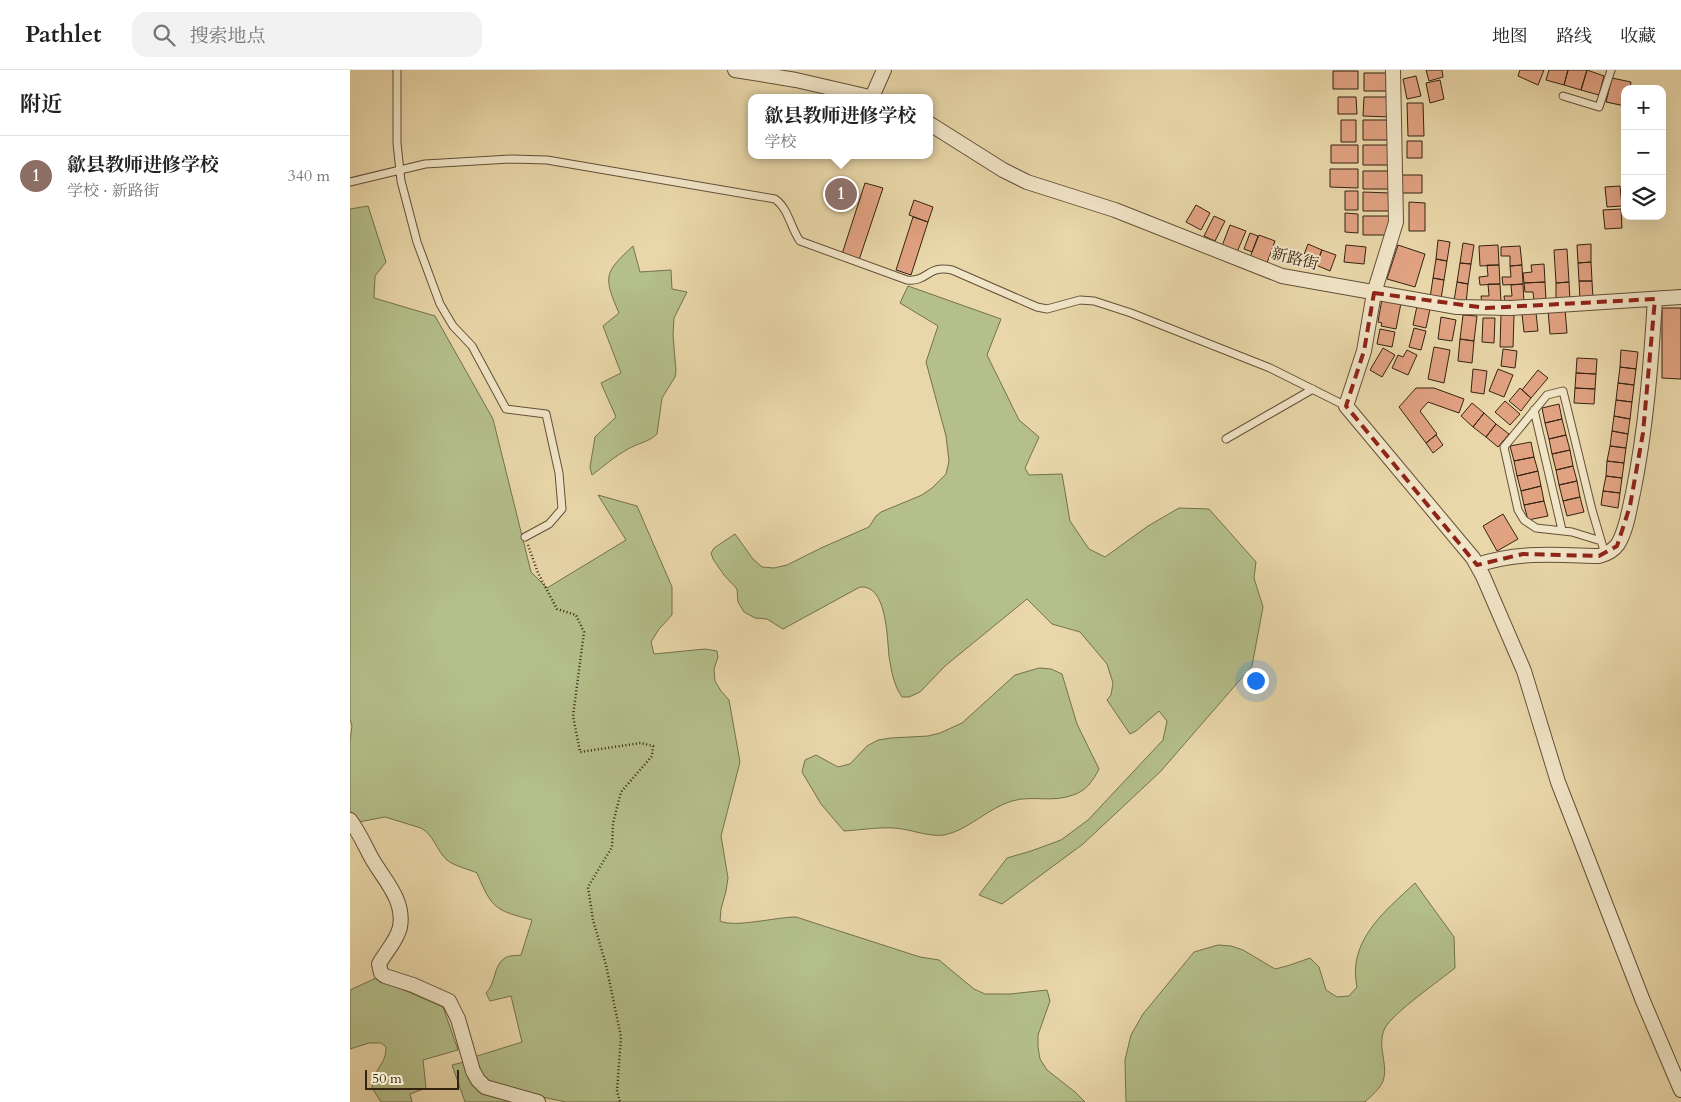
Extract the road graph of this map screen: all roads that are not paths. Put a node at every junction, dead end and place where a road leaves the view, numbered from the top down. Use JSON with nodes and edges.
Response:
{"nodes":[{"id":1,"x":397,"y":70,"type":"edge"},
{"id":2,"x":735,"y":70,"type":"edge"},
{"id":3,"x":884,"y":70,"type":"edge"},
{"id":4,"x":1393,"y":70,"type":"edge"},
{"id":5,"x":1611,"y":70,"type":"edge"},
{"id":6,"x":859,"y":94,"type":"edge"},
{"id":7,"x":874,"y":94,"type":"edge"},
{"id":8,"x":1563,"y":96,"type":"dead end"},
{"id":9,"x":933,"y":126,"type":"edge"},
{"id":10,"x":400,"y":169,"type":"junction"},
{"id":11,"x":350,"y":182,"type":"edge"},
{"id":12,"x":1374,"y":293,"type":"junction"},
{"id":13,"x":1681,"y":297,"type":"edge"},
{"id":14,"x":1655,"y":299,"type":"junction"},
{"id":15,"x":1313,"y":389,"type":"junction"},
{"id":16,"x":1346,"y":406,"type":"junction"},
{"id":17,"x":1534,"y":410,"type":"junction"},
{"id":18,"x":1226,"y":439,"type":"dead end"},
{"id":19,"x":1562,"y":530,"type":"junction"},
{"id":20,"x":525,"y":537,"type":"road end"},
{"id":21,"x":1603,"y":548,"type":"junction"},
{"id":22,"x":1477,"y":565,"type":"junction"},
{"id":23,"x":350,"y":820,"type":"edge"},
{"id":24,"x":1681,"y":1090,"type":"edge"},
{"id":25,"x":538,"y":1102,"type":"edge"}],
"edges":[{"from":1,"to":10,"type":"lane"},
{"from":2,"to":6,"type":"street"},
{"from":3,"to":7,"type":"street"},
{"from":4,"to":12,"type":"street"},
{"from":5,"to":8,"type":"lane"},
{"from":9,"to":12,"type":"street","name":"新路街"},
{"from":10,"to":11,"type":"lane"},
{"from":10,"to":15,"type":"lane"},
{"from":10,"to":20,"type":"lane"},
{"from":12,"to":14,"type":"street","name":"新路街"},
{"from":12,"to":16,"type":"street"},
{"from":13,"to":14,"type":"street","name":"新路街"},
{"from":14,"to":21,"type":"street"},
{"from":15,"to":16,"type":"lane"},
{"from":15,"to":18,"type":"lane"},
{"from":16,"to":22,"type":"street"},
{"from":17,"to":19,"type":"lane"},
{"from":17,"to":19,"type":"lane"},
{"from":17,"to":21,"type":"lane"},
{"from":19,"to":21,"type":"lane"},
{"from":21,"to":22,"type":"street"},
{"from":22,"to":24,"type":"street"},
{"from":23,"to":25,"type":"street"}]}
